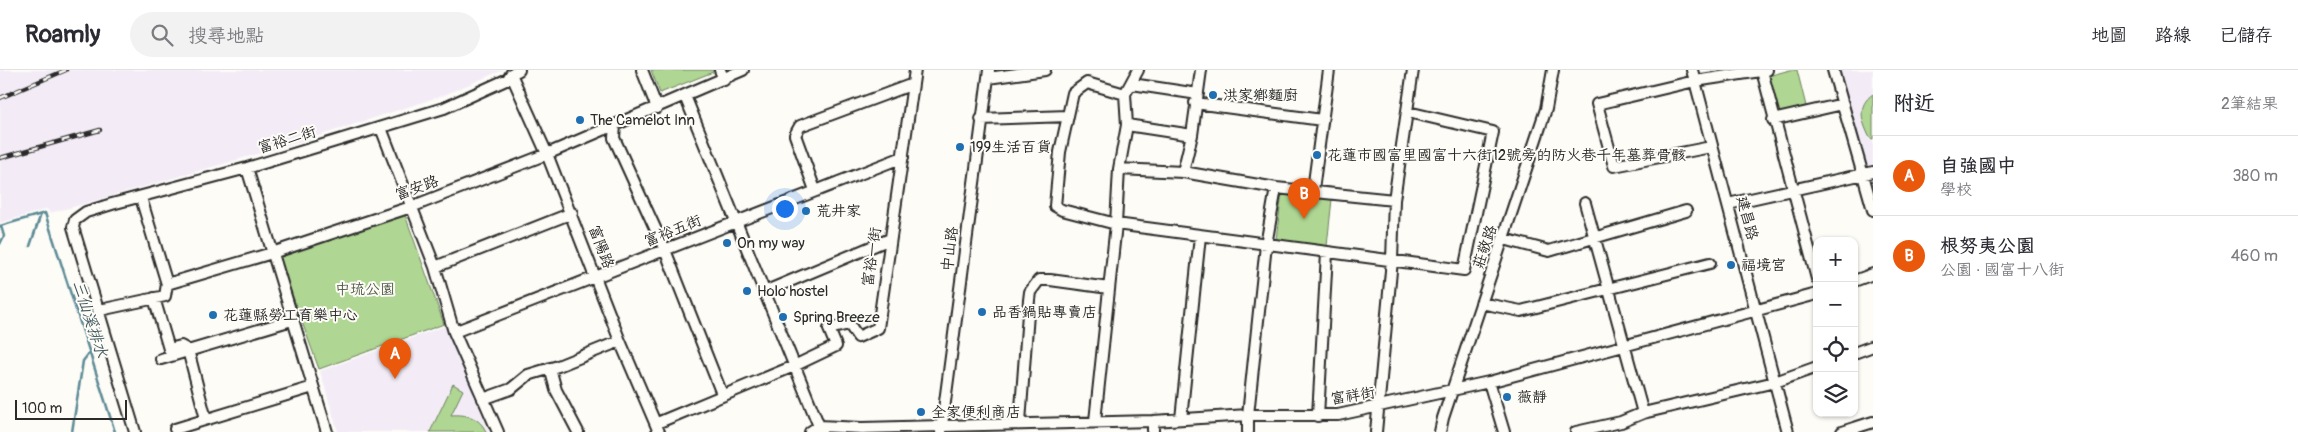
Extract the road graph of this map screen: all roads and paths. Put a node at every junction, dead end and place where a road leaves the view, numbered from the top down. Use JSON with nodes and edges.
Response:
{"nodes":[{"id":1,"x":642,"y":70,"type":"edge"},
{"id":2,"x":743,"y":70,"type":"edge"},
{"id":3,"x":915,"y":70,"type":"edge"},
{"id":4,"x":1045,"y":70,"type":"edge"},
{"id":5,"x":1138,"y":70,"type":"edge"},
{"id":6,"x":1201,"y":70,"type":"edge"},
{"id":7,"x":1329,"y":70,"type":"edge"},
{"id":8,"x":1413,"y":70,"type":"edge"},
{"id":9,"x":1553,"y":70,"type":"edge"},
{"id":10,"x":1692,"y":70,"type":"edge"},
{"id":11,"x":1833,"y":70,"type":"edge"},
{"id":12,"x":1764,"y":71,"type":"edge"},
{"id":13,"x":515,"y":72,"type":"edge"},
{"id":14,"x":988,"y":74,"type":"edge"},
{"id":15,"x":722,"y":75,"type":"edge"},
{"id":16,"x":1695,"y":82,"type":"junction"},
{"id":17,"x":913,"y":84,"type":"junction"},
{"id":18,"x":1132,"y":84,"type":"junction"},
{"id":19,"x":1124,"y":94,"type":"junction"},
{"id":20,"x":685,"y":96,"type":"junction"},
{"id":21,"x":1196,"y":99,"type":"junction"},
{"id":22,"x":1843,"y":104,"type":"junction"},
{"id":23,"x":657,"y":108,"type":"junction"},
{"id":24,"x":1408,"y":112,"type":"junction"},
{"id":25,"x":1068,"y":116,"type":"junction"},
{"id":26,"x":982,"y":119,"type":"junction"},
{"id":27,"x":1322,"y":120,"type":"junction"},
{"id":28,"x":1773,"y":120,"type":"junction"},
{"id":29,"x":615,"y":125,"type":"junction"},
{"id":30,"x":1127,"y":125,"type":"junction"},
{"id":31,"x":381,"y":128,"type":"junction"},
{"id":32,"x":1192,"y":135,"type":"junction"},
{"id":33,"x":1711,"y":147,"type":"junction"},
{"id":34,"x":547,"y":154,"type":"junction"},
{"id":35,"x":903,"y":157,"type":"junction"},
{"id":36,"x":247,"y":168,"type":"junction"},
{"id":37,"x":1119,"y":169,"type":"junction"},
{"id":38,"x":1183,"y":172,"type":"junction"},
{"id":39,"x":1868,"y":173,"type":"edge"},
{"id":40,"x":1276,"y":188,"type":"junction"},
{"id":41,"x":815,"y":190,"type":"junction"},
{"id":42,"x":1313,"y":190,"type":"junction"},
{"id":43,"x":1792,"y":190,"type":"junction"},
{"id":44,"x":141,"y":198,"type":"junction"},
{"id":45,"x":1394,"y":200,"type":"junction"},
{"id":46,"x":1585,"y":203,"type":"dead end"},
{"id":47,"x":1728,"y":204,"type":"junction"},
{"id":48,"x":411,"y":207,"type":"junction"},
{"id":49,"x":1873,"y":210,"type":"edge"},
{"id":50,"x":1686,"y":211,"type":"dead end"},
{"id":51,"x":572,"y":213,"type":"junction"},
{"id":52,"x":737,"y":220,"type":"junction"},
{"id":53,"x":1116,"y":224,"type":"junction"},
{"id":54,"x":1200,"y":236,"type":"junction"},
{"id":55,"x":1595,"y":237,"type":"junction"},
{"id":56,"x":890,"y":239,"type":"junction"},
{"id":57,"x":1504,"y":239,"type":"junction"},
{"id":58,"x":1266,"y":245,"type":"junction"},
{"id":59,"x":665,"y":250,"type":"junction"},
{"id":60,"x":272,"y":253,"type":"junction"},
{"id":61,"x":1327,"y":254,"type":"junction"},
{"id":62,"x":1392,"y":260,"type":"junction"},
{"id":63,"x":1710,"y":264,"type":"dead end"},
{"id":64,"x":1813,"y":265,"type":"edge"},
{"id":65,"x":435,"y":267,"type":"junction"},
{"id":66,"x":1873,"y":274,"type":"edge"},
{"id":67,"x":597,"y":278,"type":"junction"},
{"id":68,"x":1858,"y":280,"type":"edge"},
{"id":69,"x":167,"y":284,"type":"junction"},
{"id":70,"x":1109,"y":288,"type":"junction"},
{"id":71,"x":1610,"y":290,"type":"junction"},
{"id":72,"x":764,"y":292,"type":"junction"},
{"id":73,"x":1813,"y":295,"type":"edge"},
{"id":74,"x":154,"y":298,"type":"junction"},
{"id":75,"x":1481,"y":303,"type":"junction"},
{"id":76,"x":1755,"y":309,"type":"junction"},
{"id":77,"x":100,"y":310,"type":"junction"},
{"id":78,"x":292,"y":320,"type":"junction"},
{"id":79,"x":454,"y":332,"type":"junction"},
{"id":80,"x":620,"y":341,"type":"junction"},
{"id":81,"x":1624,"y":346,"type":"junction"},
{"id":82,"x":1873,"y":346,"type":"edge"},
{"id":83,"x":188,"y":350,"type":"junction"},
{"id":84,"x":1858,"y":352,"type":"edge"},
{"id":85,"x":160,"y":359,"type":"dead end"},
{"id":86,"x":794,"y":366,"type":"junction"},
{"id":87,"x":550,"y":368,"type":"junction"},
{"id":88,"x":1813,"y":368,"type":"edge"},
{"id":89,"x":1489,"y":382,"type":"junction"},
{"id":90,"x":1775,"y":382,"type":"junction"},
{"id":91,"x":313,"y":387,"type":"junction"},
{"id":92,"x":1453,"y":389,"type":"junction"},
{"id":93,"x":722,"y":394,"type":"junction"},
{"id":94,"x":483,"y":399,"type":"junction"},
{"id":95,"x":1377,"y":408,"type":"junction"},
{"id":96,"x":1643,"y":413,"type":"junction"},
{"id":97,"x":1248,"y":415,"type":"junction"},
{"id":98,"x":1318,"y":416,"type":"junction"},
{"id":99,"x":1181,"y":418,"type":"junction"},
{"id":100,"x":206,"y":419,"type":"junction"},
{"id":101,"x":1095,"y":421,"type":"junction"},
{"id":102,"x":1153,"y":421,"type":"junction"},
{"id":103,"x":1020,"y":422,"type":"junction"},
{"id":104,"x":1873,"y":422,"type":"edge"},
{"id":105,"x":658,"y":427,"type":"edge"},
{"id":106,"x":1622,"y":427,"type":"edge"},
{"id":107,"x":942,"y":428,"type":"edge"},
{"id":108,"x":175,"y":429,"type":"dead end"},
{"id":109,"x":817,"y":430,"type":"edge"},
{"id":110,"x":135,"y":432,"type":"edge"},
{"id":111,"x":327,"y":432,"type":"edge"},
{"id":112,"x":498,"y":432,"type":"edge"},
{"id":113,"x":578,"y":432,"type":"edge"},
{"id":114,"x":1152,"y":432,"type":"edge"},
{"id":115,"x":1248,"y":432,"type":"edge"},
{"id":116,"x":1376,"y":432,"type":"edge"},
{"id":117,"x":1440,"y":432,"type":"edge"},
{"id":118,"x":1504,"y":432,"type":"edge"},
{"id":119,"x":1576,"y":432,"type":"edge"},
{"id":120,"x":1788,"y":432,"type":"edge"},
{"id":121,"x":1842,"y":432,"type":"edge"}],
"edges":[{"from":1,"to":23,"type":"street"},
{"from":2,"to":15,"type":"street","name":"富安路"},
{"from":3,"to":17,"type":"street","name":"富裕一街"},
{"from":4,"to":14,"type":"street"},
{"from":5,"to":18,"type":"street"},
{"from":6,"to":21,"type":"street"},
{"from":7,"to":27,"type":"street"},
{"from":8,"to":24,"type":"street"},
{"from":9,"to":57,"type":"street","name":"莊敬路"},
{"from":10,"to":16,"type":"street","name":"建昌路"},
{"from":11,"to":22,"type":"street"},
{"from":12,"to":16,"type":"street"},
{"from":12,"to":28,"type":"street"},
{"from":13,"to":31,"type":"street","name":"富裕二街"},
{"from":13,"to":34,"type":"street","name":"富陽路"},
{"from":14,"to":26,"type":"street","name":"中山路"},
{"from":15,"to":20,"type":"street","name":"富安路"},
{"from":16,"to":33,"type":"street","name":"建昌路"},
{"from":16,"to":33,"type":"street"},
{"from":17,"to":35,"type":"street","name":"富裕一街"},
{"from":17,"to":41,"type":"street"},
{"from":18,"to":19,"type":"street"},
{"from":18,"to":21,"type":"street"},
{"from":19,"to":25,"type":"street"},
{"from":19,"to":30,"type":"street"},
{"from":20,"to":23,"type":"street","name":"富安路"},
{"from":20,"to":52,"type":"street"},
{"from":21,"to":27,"type":"street"},
{"from":21,"to":32,"type":"street"},
{"from":22,"to":28,"type":"street"},
{"from":22,"to":39,"type":"street"},
{"from":23,"to":29,"type":"street","name":"富安路"},
{"from":24,"to":45,"type":"street"},
{"from":24,"to":62,"type":"street"},
{"from":25,"to":26,"type":"street"},
{"from":25,"to":53,"type":"street"},
{"from":26,"to":107,"type":"street","name":"中山路"},
{"from":27,"to":42,"type":"street"},
{"from":28,"to":43,"type":"street"},
{"from":29,"to":34,"type":"street","name":"富安路"},
{"from":29,"to":59,"type":"street"},
{"from":30,"to":32,"type":"street"},
{"from":30,"to":37,"type":"street"},
{"from":31,"to":36,"type":"street","name":"富裕二街"},
{"from":31,"to":48,"type":"street"},
{"from":32,"to":38,"type":"street"},
{"from":33,"to":47,"type":"street","name":"建昌路"},
{"from":34,"to":48,"type":"street","name":"富安路"},
{"from":34,"to":51,"type":"street","name":"富陽路"},
{"from":35,"to":41,"type":"street","name":"富裕五街"},
{"from":35,"to":56,"type":"street","name":"富裕一街"},
{"from":36,"to":44,"type":"street","name":"富裕二街"},
{"from":36,"to":60,"type":"street"},
{"from":37,"to":38,"type":"street"},
{"from":37,"to":53,"type":"street"},
{"from":38,"to":40,"type":"street"},
{"from":39,"to":43,"type":"street"},
{"from":39,"to":49,"type":"street"},
{"from":40,"to":42,"type":"street"},
{"from":40,"to":58,"type":"street"},
{"from":41,"to":52,"type":"street","name":"富裕五街"},
{"from":42,"to":45,"type":"street"},
{"from":43,"to":47,"type":"street"},
{"from":43,"to":64,"type":"street"},
{"from":44,"to":69,"type":"street"},
{"from":44,"to":77,"type":"street","name":"富裕二街"},
{"from":45,"to":62,"type":"street"},
{"from":46,"to":55,"type":"street"},
{"from":47,"to":76,"type":"street","name":"建昌路"},
{"from":48,"to":60,"type":"street","name":"富安路"},
{"from":48,"to":65,"type":"street"},
{"from":50,"to":55,"type":"street"},
{"from":51,"to":65,"type":"street"},
{"from":51,"to":67,"type":"street","name":"富陽路"},
{"from":52,"to":59,"type":"street","name":"富裕五街"},
{"from":52,"to":72,"type":"street"},
{"from":53,"to":54,"type":"street"},
{"from":53,"to":70,"type":"street"},
{"from":54,"to":58,"type":"street"},
{"from":54,"to":99,"type":"street"},
{"from":55,"to":57,"type":"street"},
{"from":55,"to":71,"type":"street"},
{"from":56,"to":72,"type":"street"},
{"from":56,"to":86,"type":"street","name":"富裕一街"},
{"from":57,"to":75,"type":"street","name":"莊敬路"},
{"from":58,"to":61,"type":"street"},
{"from":58,"to":97,"type":"street"},
{"from":59,"to":67,"type":"street","name":"富裕五街"},
{"from":59,"to":93,"type":"street"},
{"from":60,"to":69,"type":"street","name":"富安路"},
{"from":60,"to":78,"type":"street"},
{"from":61,"to":62,"type":"street"},
{"from":61,"to":98,"type":"street"},
{"from":62,"to":95,"type":"street"},
{"from":63,"to":71,"type":"street"},
{"from":65,"to":79,"type":"street"},
{"from":66,"to":68,"type":"street"},
{"from":67,"to":79,"type":"street","name":"富裕五街"},
{"from":67,"to":80,"type":"street","name":"富陽路"},
{"from":69,"to":74,"type":"street"},
{"from":70,"to":101,"type":"street"},
{"from":70,"to":103,"type":"street"},
{"from":71,"to":75,"type":"street"},
{"from":71,"to":81,"type":"street"},
{"from":72,"to":86,"type":"street"},
{"from":73,"to":76,"type":"street","name":"富祥街"},
{"from":74,"to":77,"type":"street"},
{"from":74,"to":83,"type":"street"},
{"from":75,"to":92,"type":"street","name":"莊敬路"},
{"from":76,"to":81,"type":"street","name":"富祥街"},
{"from":76,"to":90,"type":"street","name":"建昌路"},
{"from":77,"to":110,"type":"street"},
{"from":78,"to":83,"type":"street"},
{"from":78,"to":91,"type":"street"},
{"from":79,"to":94,"type":"street"},
{"from":80,"to":87,"type":"street"},
{"from":80,"to":105,"type":"street","name":"富陽路"},
{"from":81,"to":89,"type":"street","name":"富祥街"},
{"from":81,"to":96,"type":"street"},
{"from":82,"to":84,"type":"street"},
{"from":83,"to":85,"type":"street"},
{"from":83,"to":100,"type":"street"},
{"from":86,"to":93,"type":"street","name":"富裕一街"},
{"from":86,"to":109,"type":"street"},
{"from":87,"to":94,"type":"street"},
{"from":87,"to":113,"type":"street"},
{"from":88,"to":90,"type":"street"},
{"from":89,"to":92,"type":"street","name":"富祥街"},
{"from":89,"to":118,"type":"street"},
{"from":90,"to":96,"type":"street"},
{"from":90,"to":120,"type":"street","name":"建昌路"},
{"from":91,"to":100,"type":"street"},
{"from":91,"to":111,"type":"street"},
{"from":92,"to":95,"type":"street","name":"富祥街"},
{"from":92,"to":117,"type":"street","name":"莊敬路"},
{"from":93,"to":105,"type":"street","name":"富裕一街"},
{"from":94,"to":112,"type":"street"},
{"from":95,"to":98,"type":"street","name":"富祥街"},
{"from":95,"to":116,"type":"street"},
{"from":96,"to":106,"type":"street"},
{"from":97,"to":98,"type":"street","name":"富祥街"},
{"from":97,"to":99,"type":"street","name":"富祥街"},
{"from":97,"to":115,"type":"street"},
{"from":99,"to":102,"type":"street","name":"富祥街"},
{"from":100,"to":108,"type":"street"},
{"from":101,"to":102,"type":"street","name":"富祥街"},
{"from":101,"to":103,"type":"street","name":"富祥街"},
{"from":102,"to":114,"type":"street"},
{"from":103,"to":107,"type":"street","name":"富祥街"},
{"from":104,"to":121,"type":"street"},
{"from":106,"to":119,"type":"street"},
{"from":107,"to":109,"type":"street","name":"富祥街"}]}
